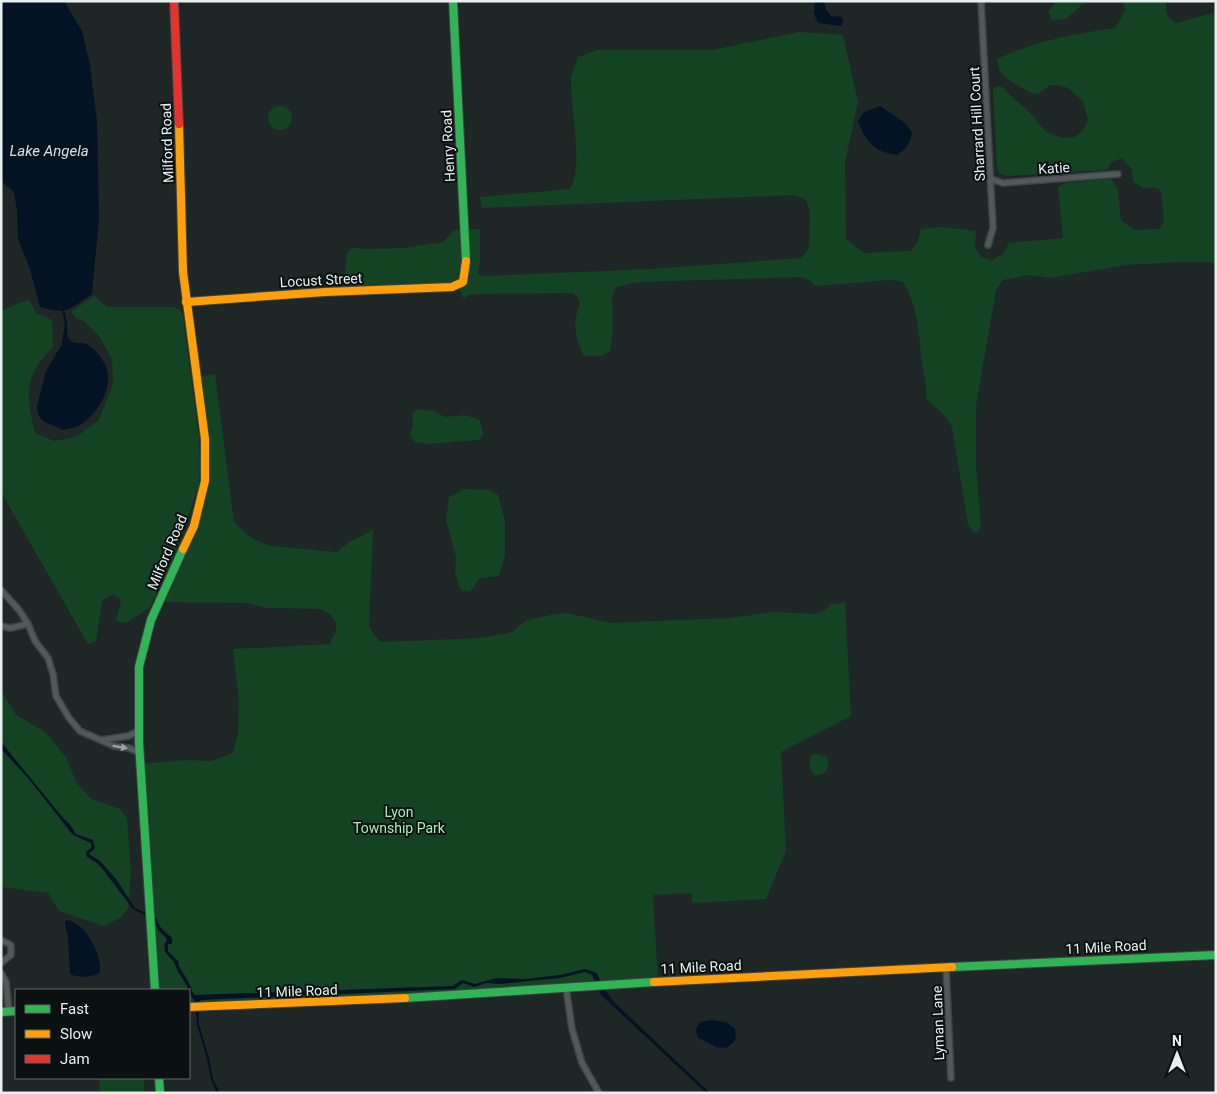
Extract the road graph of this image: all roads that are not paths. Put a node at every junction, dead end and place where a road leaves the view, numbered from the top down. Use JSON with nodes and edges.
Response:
{"nodes":[{"id":1,"x":174,"y":1,"type":"edge"},
{"id":2,"x":453,"y":1,"type":"edge"},
{"id":3,"x":981,"y":1,"type":"edge"},
{"id":4,"x":1118,"y":174,"type":"dead end"},
{"id":5,"x":991,"y":179,"type":"junction"},
{"id":6,"x":988,"y":245,"type":"dead end"},
{"id":7,"x":458,"y":287,"type":"joint"},
{"id":8,"x":186,"y":302,"type":"junction"},
{"id":9,"x":1,"y":590,"type":"edge"},
{"id":10,"x":28,"y":624,"type":"junction"},
{"id":11,"x":1,"y":626,"type":"edge"},
{"id":12,"x":139,"y":731,"type":"junction"},
{"id":13,"x":100,"y":740,"type":"junction"},
{"id":14,"x":140,"y":753,"type":"junction"},
{"id":15,"x":1,"y":940,"type":"edge"},
{"id":16,"x":1216,"y":954,"type":"edge"},
{"id":17,"x":1,"y":963,"type":"edge"},
{"id":18,"x":946,"y":967,"type":"junction"},
{"id":19,"x":1,"y":973,"type":"edge"},
{"id":20,"x":566,"y":987,"type":"junction"},
{"id":21,"x":155,"y":989,"type":"edge"},
{"id":22,"x":191,"y":1007,"type":"edge"},
{"id":23,"x":9,"y":1012,"type":"edge"},
{"id":24,"x":951,"y":1078,"type":"dead end"},
{"id":25,"x":159,"y":1079,"type":"edge"},
{"id":26,"x":160,"y":1093,"type":"edge"},
{"id":27,"x":600,"y":1093,"type":"edge"}],
"edges":[{"from":1,"to":8,"type":"street","name":"Milford Road"},
{"from":2,"to":7,"type":"street","name":"Henry Road"},
{"from":3,"to":5,"type":"street","name":"Sharrard Hill Court"},
{"from":4,"to":5,"type":"street","name":"Katie"},
{"from":5,"to":6,"type":"street","name":"Sharrard Hill Court"},
{"from":7,"to":8,"type":"street","name":"Locust Street"},
{"from":8,"to":12,"type":"street","name":"Milford Road"},
{"from":9,"to":10,"type":"street"},
{"from":10,"to":11,"type":"street"},
{"from":10,"to":13,"type":"street"},
{"from":12,"to":13,"type":"street"},
{"from":12,"to":14,"type":"street","name":"Milford Road"},
{"from":13,"to":14,"type":"street","one_way":true},
{"from":14,"to":21,"type":"street","name":"Milford Road"},
{"from":15,"to":17,"type":"street"},
{"from":16,"to":18,"type":"street","name":"11 Mile Road"},
{"from":18,"to":20,"type":"street","name":"11 Mile Road"},
{"from":18,"to":24,"type":"street","name":"Lyman Lane"},
{"from":19,"to":23,"type":"street"},
{"from":20,"to":22,"type":"street","name":"11 Mile Road"},
{"from":20,"to":27,"type":"street"},
{"from":25,"to":26,"type":"street"}]}
